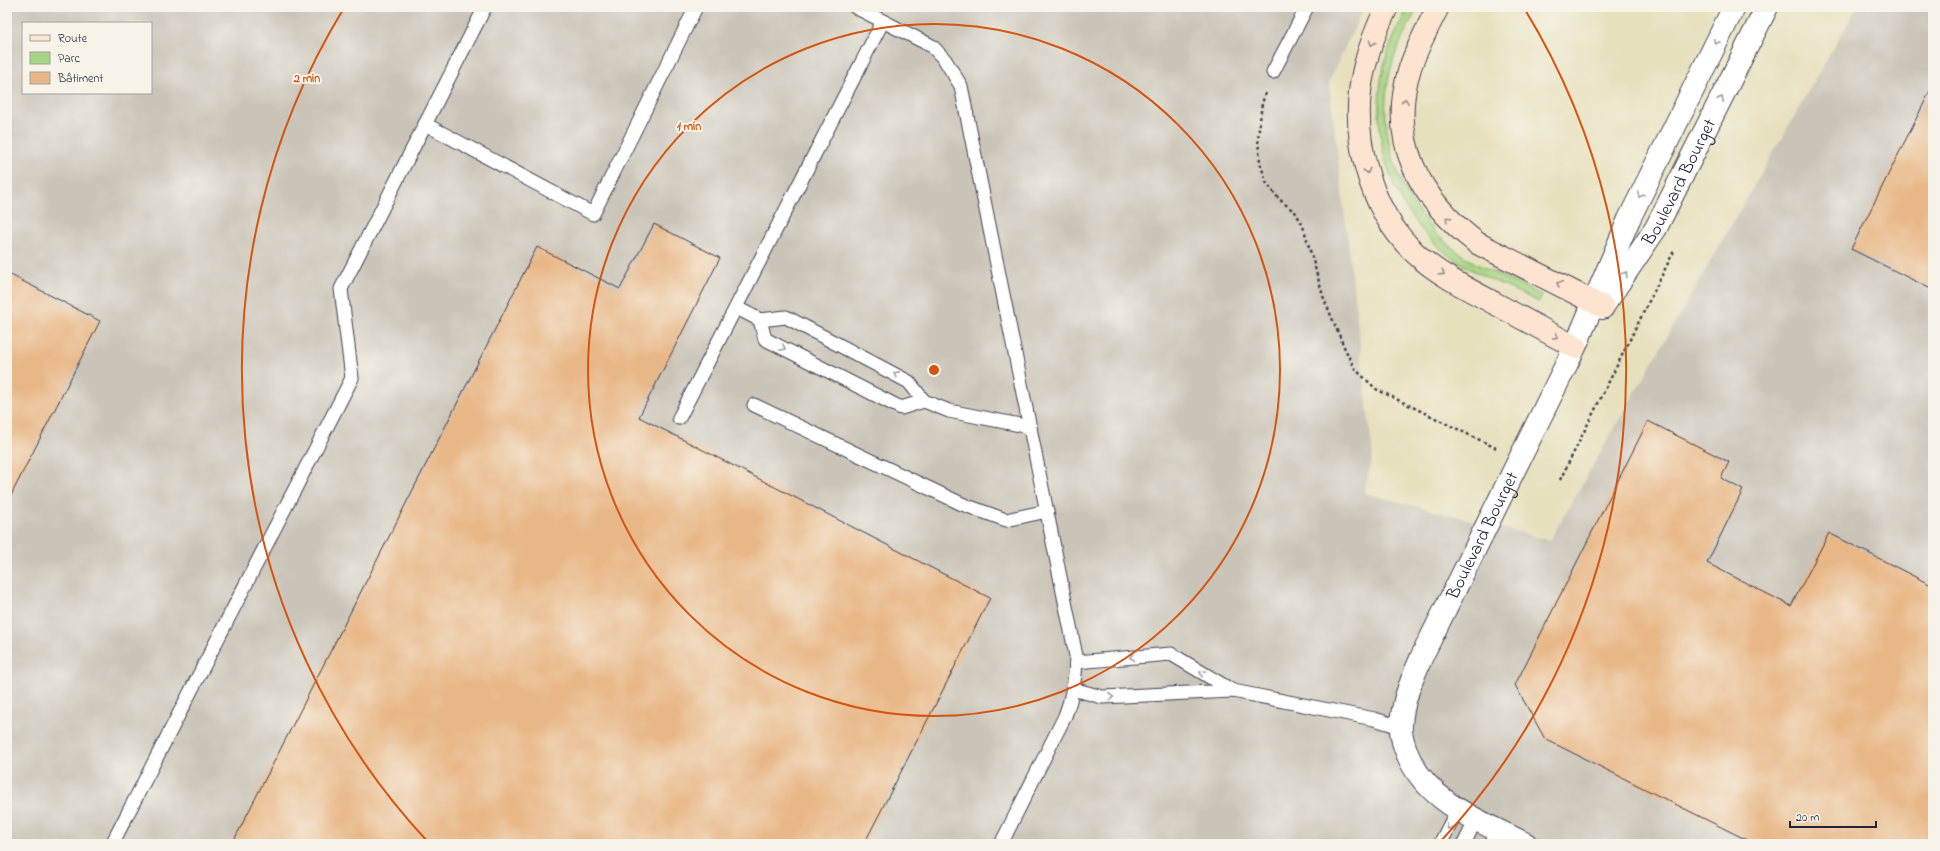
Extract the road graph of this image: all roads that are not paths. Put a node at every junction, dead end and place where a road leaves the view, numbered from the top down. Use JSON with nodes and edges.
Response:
{"nodes":[{"id":1,"x":485,"y":7,"type":"edge"},
{"id":2,"x":696,"y":7,"type":"edge"},
{"id":3,"x":855,"y":7,"type":"edge"},
{"id":4,"x":1307,"y":7,"type":"edge"},
{"id":5,"x":1387,"y":7,"type":"edge"},
{"id":6,"x":1438,"y":7,"type":"edge"},
{"id":7,"x":1734,"y":7,"type":"edge"},
{"id":8,"x":1767,"y":7,"type":"edge"},
{"id":9,"x":883,"y":21,"type":"junction"},
{"id":10,"x":1274,"y":72,"type":"road end"},
{"id":11,"x":425,"y":124,"type":"junction"},
{"id":12,"x":1598,"y":304,"type":"junction"},
{"id":13,"x":737,"y":308,"type":"junction"},
{"id":14,"x":760,"y":320,"type":"junction"},
{"id":15,"x":1575,"y":347,"type":"junction"},
{"id":16,"x":924,"y":401,"type":"junction"},
{"id":17,"x":754,"y":405,"type":"dead end"},
{"id":18,"x":679,"y":418,"type":"dead end"},
{"id":19,"x":1030,"y":426,"type":"junction"},
{"id":20,"x":1047,"y":511,"type":"junction"},
{"id":21,"x":1076,"y":662,"type":"junction"},
{"id":22,"x":1073,"y":689,"type":"junction"},
{"id":23,"x":1233,"y":691,"type":"junction"},
{"id":24,"x":1401,"y":727,"type":"junction"},
{"id":25,"x":1467,"y":814,"type":"junction"},
{"id":26,"x":1495,"y":837,"type":"edge"},
{"id":27,"x":112,"y":844,"type":"edge"},
{"id":28,"x":1001,"y":844,"type":"edge"},
{"id":29,"x":1440,"y":844,"type":"edge"},
{"id":30,"x":1464,"y":844,"type":"edge"},
{"id":31,"x":1526,"y":844,"type":"edge"}],
"edges":[{"from":1,"to":11,"type":"lane"},
{"from":2,"to":11,"type":"lane"},
{"from":3,"to":9,"type":"lane"},
{"from":4,"to":10,"type":"lane"},
{"from":5,"to":15,"type":"main road","one_way":true},
{"from":12,"to":6,"type":"main road","one_way":true},
{"from":7,"to":12,"type":"street","name":"Boulevard Bourget","one_way":true},
{"from":12,"to":8,"type":"street","name":"Boulevard Bourget","one_way":true},
{"from":9,"to":13,"type":"lane"},
{"from":9,"to":19,"type":"lane"},
{"from":11,"to":27,"type":"lane"},
{"from":12,"to":15,"type":"street","name":"Boulevard Bourget"},
{"from":13,"to":14,"type":"lane"},
{"from":13,"to":18,"type":"lane"},
{"from":16,"to":14,"type":"lane","one_way":true},
{"from":14,"to":16,"type":"lane","one_way":true},
{"from":15,"to":24,"type":"street","name":"Boulevard Bourget"},
{"from":16,"to":19,"type":"lane"},
{"from":17,"to":20,"type":"lane"},
{"from":19,"to":20,"type":"lane"},
{"from":20,"to":21,"type":"lane"},
{"from":21,"to":22,"type":"lane"},
{"from":23,"to":21,"type":"lane","one_way":true},
{"from":22,"to":23,"type":"lane","one_way":true},
{"from":22,"to":28,"type":"lane"},
{"from":23,"to":24,"type":"lane"},
{"from":24,"to":25,"type":"street","name":"Boulevard Bourget"},
{"from":25,"to":26,"type":"street","name":"Boulevard Bourget"},
{"from":25,"to":29,"type":"lane","one_way":true},
{"from":25,"to":30,"type":"lane"},
{"from":26,"to":31,"type":"street","name":"Boulevard Bourget"}]}
